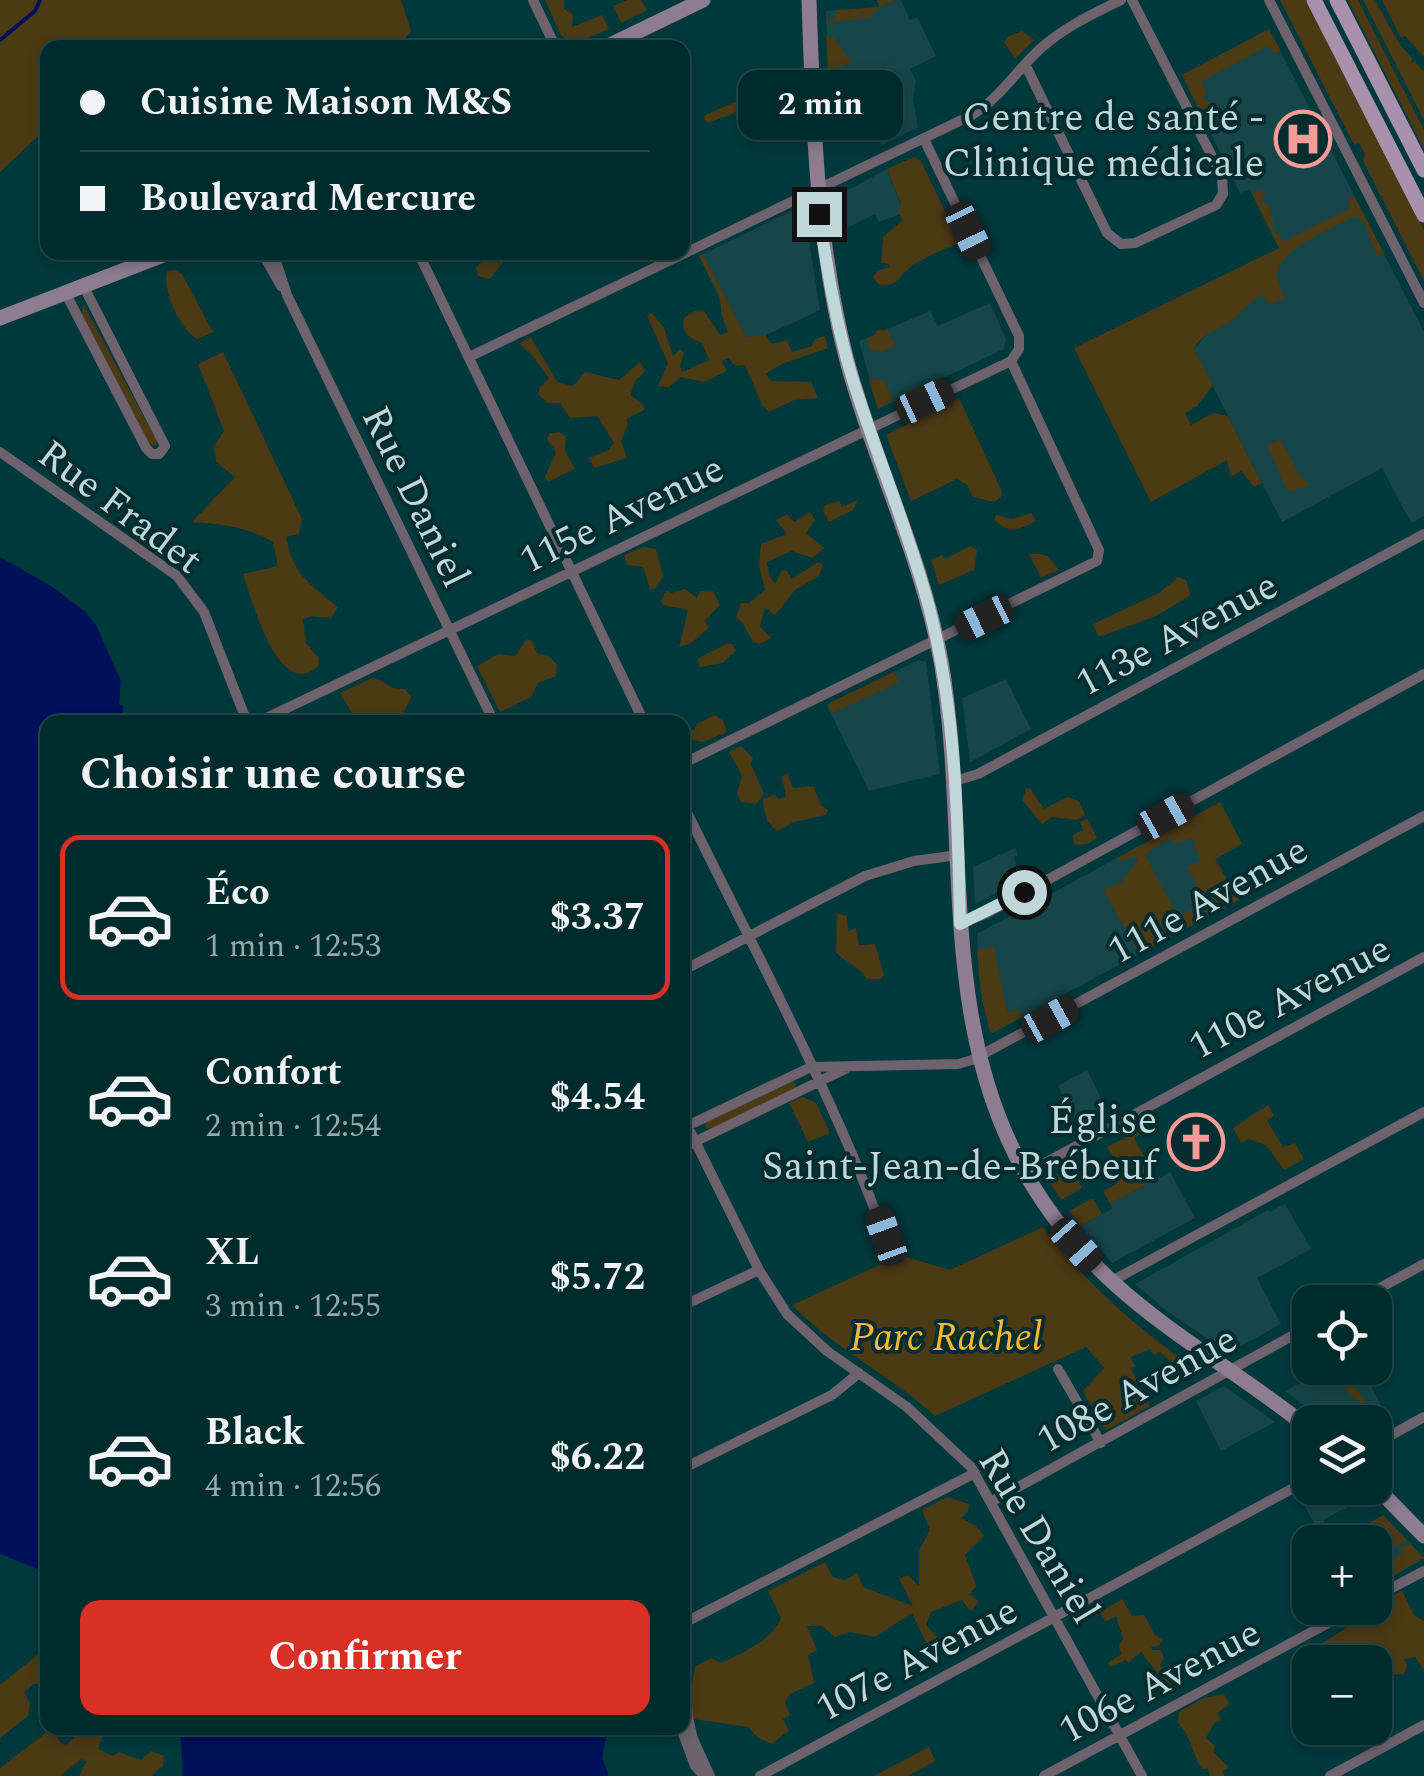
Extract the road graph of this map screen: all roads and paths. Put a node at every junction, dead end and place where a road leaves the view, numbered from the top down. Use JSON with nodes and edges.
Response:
{"nodes":[{"id":1,"x":534,"y":0,"type":"edge"},
{"id":2,"x":703,"y":0,"type":"edge"},
{"id":3,"x":809,"y":0,"type":"edge"},
{"id":4,"x":1121,"y":0,"type":"edge"},
{"id":5,"x":1132,"y":0,"type":"edge"},
{"id":6,"x":1269,"y":0,"type":"edge"},
{"id":7,"x":1314,"y":0,"type":"edge"},
{"id":8,"x":1337,"y":0,"type":"edge"},
{"id":9,"x":552,"y":40,"type":"edge"},
{"id":10,"x":620,"y":40,"type":"edge"},
{"id":11,"x":1026,"y":66,"type":"junction"},
{"id":12,"x":924,"y":139,"type":"junction"},
{"id":13,"x":1424,"y":170,"type":"edge"},
{"id":14,"x":816,"y":190,"type":"junction"},
{"id":15,"x":1424,"y":215,"type":"edge"},
{"id":16,"x":690,"y":251,"type":"edge"},
{"id":17,"x":151,"y":260,"type":"edge"},
{"id":18,"x":264,"y":260,"type":"edge"},
{"id":19,"x":276,"y":260,"type":"edge"},
{"id":20,"x":422,"y":260,"type":"edge"},
{"id":21,"x":671,"y":260,"type":"edge"},
{"id":22,"x":84,"y":287,"type":"junction"},
{"id":23,"x":66,"y":294,"type":"junction"},
{"id":24,"x":287,"y":295,"type":"junction"},
{"id":25,"x":1424,"y":303,"type":"edge"},
{"id":26,"x":0,"y":318,"type":"edge"},
{"id":27,"x":469,"y":358,"type":"junction"},
{"id":28,"x":1011,"y":360,"type":"junction"},
{"id":29,"x":868,"y":428,"type":"junction"},
{"id":30,"x":0,"y":452,"type":"edge"},
{"id":31,"x":1424,"y":534,"type":"edge"},
{"id":32,"x":572,"y":570,"type":"junction"},
{"id":33,"x":449,"y":630,"type":"junction"},
{"id":34,"x":937,"y":641,"type":"junction"},
{"id":35,"x":1424,"y":674,"type":"edge"},
{"id":36,"x":244,"y":715,"type":"edge"},
{"id":37,"x":273,"y":715,"type":"edge"},
{"id":38,"x":491,"y":715,"type":"edge"},
{"id":39,"x":641,"y":715,"type":"edge"},
{"id":40,"x":690,"y":760,"type":"edge"},
{"id":41,"x":955,"y":781,"type":"junction"},
{"id":42,"x":1424,"y":816,"type":"edge"},
{"id":43,"x":690,"y":818,"type":"edge"},
{"id":44,"x":958,"y":855,"type":"junction"},
{"id":45,"x":960,"y":924,"type":"junction"},
{"id":46,"x":748,"y":937,"type":"junction"},
{"id":47,"x":1424,"y":957,"type":"edge"},
{"id":48,"x":690,"y":967,"type":"edge"},
{"id":49,"x":978,"y":1057,"type":"junction"},
{"id":50,"x":811,"y":1068,"type":"junction"},
{"id":51,"x":846,"y":1068,"type":"junction"},
{"id":52,"x":818,"y":1084,"type":"junction"},
{"id":53,"x":1424,"y":1112,"type":"edge"},
{"id":54,"x":690,"y":1120,"type":"edge"},
{"id":55,"x":690,"y":1132,"type":"edge"},
{"id":56,"x":696,"y":1142,"type":"junction"},
{"id":57,"x":690,"y":1145,"type":"edge"},
{"id":58,"x":1025,"y":1174,"type":"junction"},
{"id":59,"x":894,"y":1258,"type":"dead end"},
{"id":60,"x":1424,"y":1264,"type":"edge"},
{"id":61,"x":758,"y":1270,"type":"junction"},
{"id":62,"x":1110,"y":1282,"type":"junction"},
{"id":63,"x":1385,"y":1285,"type":"edge"},
{"id":64,"x":690,"y":1302,"type":"edge"},
{"id":65,"x":1292,"y":1336,"type":"edge"},
{"id":66,"x":1058,"y":1368,"type":"dead end"},
{"id":67,"x":1228,"y":1371,"type":"junction"},
{"id":68,"x":858,"y":1373,"type":"junction"},
{"id":69,"x":1292,"y":1416,"type":"edge"},
{"id":70,"x":1424,"y":1417,"type":"edge"},
{"id":71,"x":1392,"y":1435,"type":"edge"},
{"id":72,"x":1101,"y":1443,"type":"junction"},
{"id":73,"x":690,"y":1465,"type":"edge"},
{"id":74,"x":975,"y":1473,"type":"junction"},
{"id":75,"x":1292,"y":1489,"type":"edge"},
{"id":76,"x":991,"y":1502,"type":"junction"},
{"id":77,"x":1392,"y":1503,"type":"edge"},
{"id":78,"x":1424,"y":1536,"type":"edge"},
{"id":79,"x":1424,"y":1571,"type":"edge"},
{"id":80,"x":1392,"y":1588,"type":"edge"},
{"id":81,"x":1054,"y":1618,"type":"junction"},
{"id":82,"x":690,"y":1620,"type":"edge"},
{"id":83,"x":1324,"y":1625,"type":"edge"},
{"id":84,"x":690,"y":1725,"type":"edge"},
{"id":85,"x":1424,"y":1725,"type":"edge"},
{"id":86,"x":1119,"y":1734,"type":"junction"},
{"id":87,"x":683,"y":1735,"type":"edge"},
{"id":88,"x":707,"y":1776,"type":"edge"},
{"id":89,"x":760,"y":1776,"type":"edge"},
{"id":90,"x":1044,"y":1776,"type":"edge"},
{"id":91,"x":1142,"y":1776,"type":"edge"},
{"id":92,"x":1330,"y":1776,"type":"edge"}],
"edges":[{"from":1,"to":9,"type":"street"},
{"from":2,"to":10,"type":"street"},
{"from":3,"to":14,"type":"street"},
{"from":4,"to":11,"type":"street"},
{"from":5,"to":11,"type":"street"},
{"from":6,"to":25,"type":"street"},
{"from":7,"to":15,"type":"main road"},
{"from":8,"to":13,"type":"main road"},
{"from":11,"to":12,"type":"street"},
{"from":12,"to":14,"type":"street"},
{"from":12,"to":28,"type":"street"},
{"from":14,"to":16,"type":"street"},
{"from":14,"to":29,"type":"street"},
{"from":17,"to":22,"type":"street"},
{"from":18,"to":24,"type":"street","name":"Rue Daniel"},
{"from":19,"to":24,"type":"street","name":"Rue Daniel"},
{"from":20,"to":27,"type":"street"},
{"from":21,"to":27,"type":"street"},
{"from":22,"to":23,"type":"street"},
{"from":22,"to":23,"type":"street"},
{"from":23,"to":26,"type":"street"},
{"from":24,"to":33,"type":"street","name":"Rue Daniel"},
{"from":27,"to":32,"type":"street"},
{"from":28,"to":29,"type":"street","name":"115e Avenue"},
{"from":28,"to":34,"type":"street"},
{"from":29,"to":32,"type":"street","name":"115e Avenue"},
{"from":29,"to":34,"type":"street"},
{"from":30,"to":36,"type":"street","name":"Rue Fradet"},
{"from":31,"to":41,"type":"street","name":"113e Avenue"},
{"from":32,"to":33,"type":"street","name":"115e Avenue"},
{"from":32,"to":39,"type":"street"},
{"from":33,"to":37,"type":"street","name":"115e Avenue"},
{"from":33,"to":38,"type":"street","name":"Rue Daniel"},
{"from":34,"to":40,"type":"street"},
{"from":34,"to":41,"type":"street"},
{"from":35,"to":45,"type":"street"},
{"from":41,"to":44,"type":"street"},
{"from":42,"to":49,"type":"street","name":"111e Avenue"},
{"from":43,"to":46,"type":"street"},
{"from":44,"to":45,"type":"street"},
{"from":44,"to":46,"type":"street"},
{"from":45,"to":49,"type":"street"},
{"from":46,"to":48,"type":"street"},
{"from":46,"to":50,"type":"street"},
{"from":47,"to":58,"type":"street","name":"110e Avenue"},
{"from":49,"to":51,"type":"street","name":"111e Avenue"},
{"from":49,"to":58,"type":"street"},
{"from":50,"to":51,"type":"street","name":"111e Avenue"},
{"from":50,"to":52,"type":"street"},
{"from":50,"to":54,"type":"street","name":"111e Avenue"},
{"from":51,"to":52,"type":"street","name":"111e Avenue"},
{"from":52,"to":56,"type":"street","name":"111e Avenue"},
{"from":52,"to":59,"type":"street"},
{"from":53,"to":62,"type":"street"},
{"from":55,"to":56,"type":"street","name":"Rue Daniel"},
{"from":56,"to":57,"type":"street","name":"111e Avenue"},
{"from":56,"to":61,"type":"street","name":"Rue Daniel"},
{"from":58,"to":62,"type":"street"},
{"from":60,"to":63,"type":"street"},
{"from":61,"to":64,"type":"street"},
{"from":61,"to":68,"type":"street","name":"Rue Daniel"},
{"from":62,"to":67,"type":"street"},
{"from":65,"to":67,"type":"street","name":"108e Avenue"},
{"from":66,"to":72,"type":"street"},
{"from":67,"to":69,"type":"street"},
{"from":67,"to":72,"type":"street","name":"108e Avenue"},
{"from":68,"to":73,"type":"street"},
{"from":68,"to":74,"type":"street","name":"Rue Daniel"},
{"from":70,"to":71,"type":"street"},
{"from":72,"to":76,"type":"street","name":"108e Avenue"},
{"from":74,"to":76,"type":"street","name":"Rue Daniel"},
{"from":74,"to":82,"type":"street"},
{"from":75,"to":81,"type":"street","name":"107e Avenue"},
{"from":76,"to":81,"type":"street","name":"Rue Daniel"},
{"from":77,"to":78,"type":"street"},
{"from":79,"to":80,"type":"street"},
{"from":81,"to":86,"type":"street","name":"Rue Daniel"},
{"from":81,"to":89,"type":"street","name":"107e Avenue"},
{"from":83,"to":86,"type":"street","name":"106e Avenue"},
{"from":84,"to":88,"type":"street"},
{"from":85,"to":92,"type":"street"},
{"from":86,"to":90,"type":"street","name":"106e Avenue"},
{"from":86,"to":91,"type":"street","name":"Rue Daniel"},
{"from":87,"to":88,"type":"street"}]}
